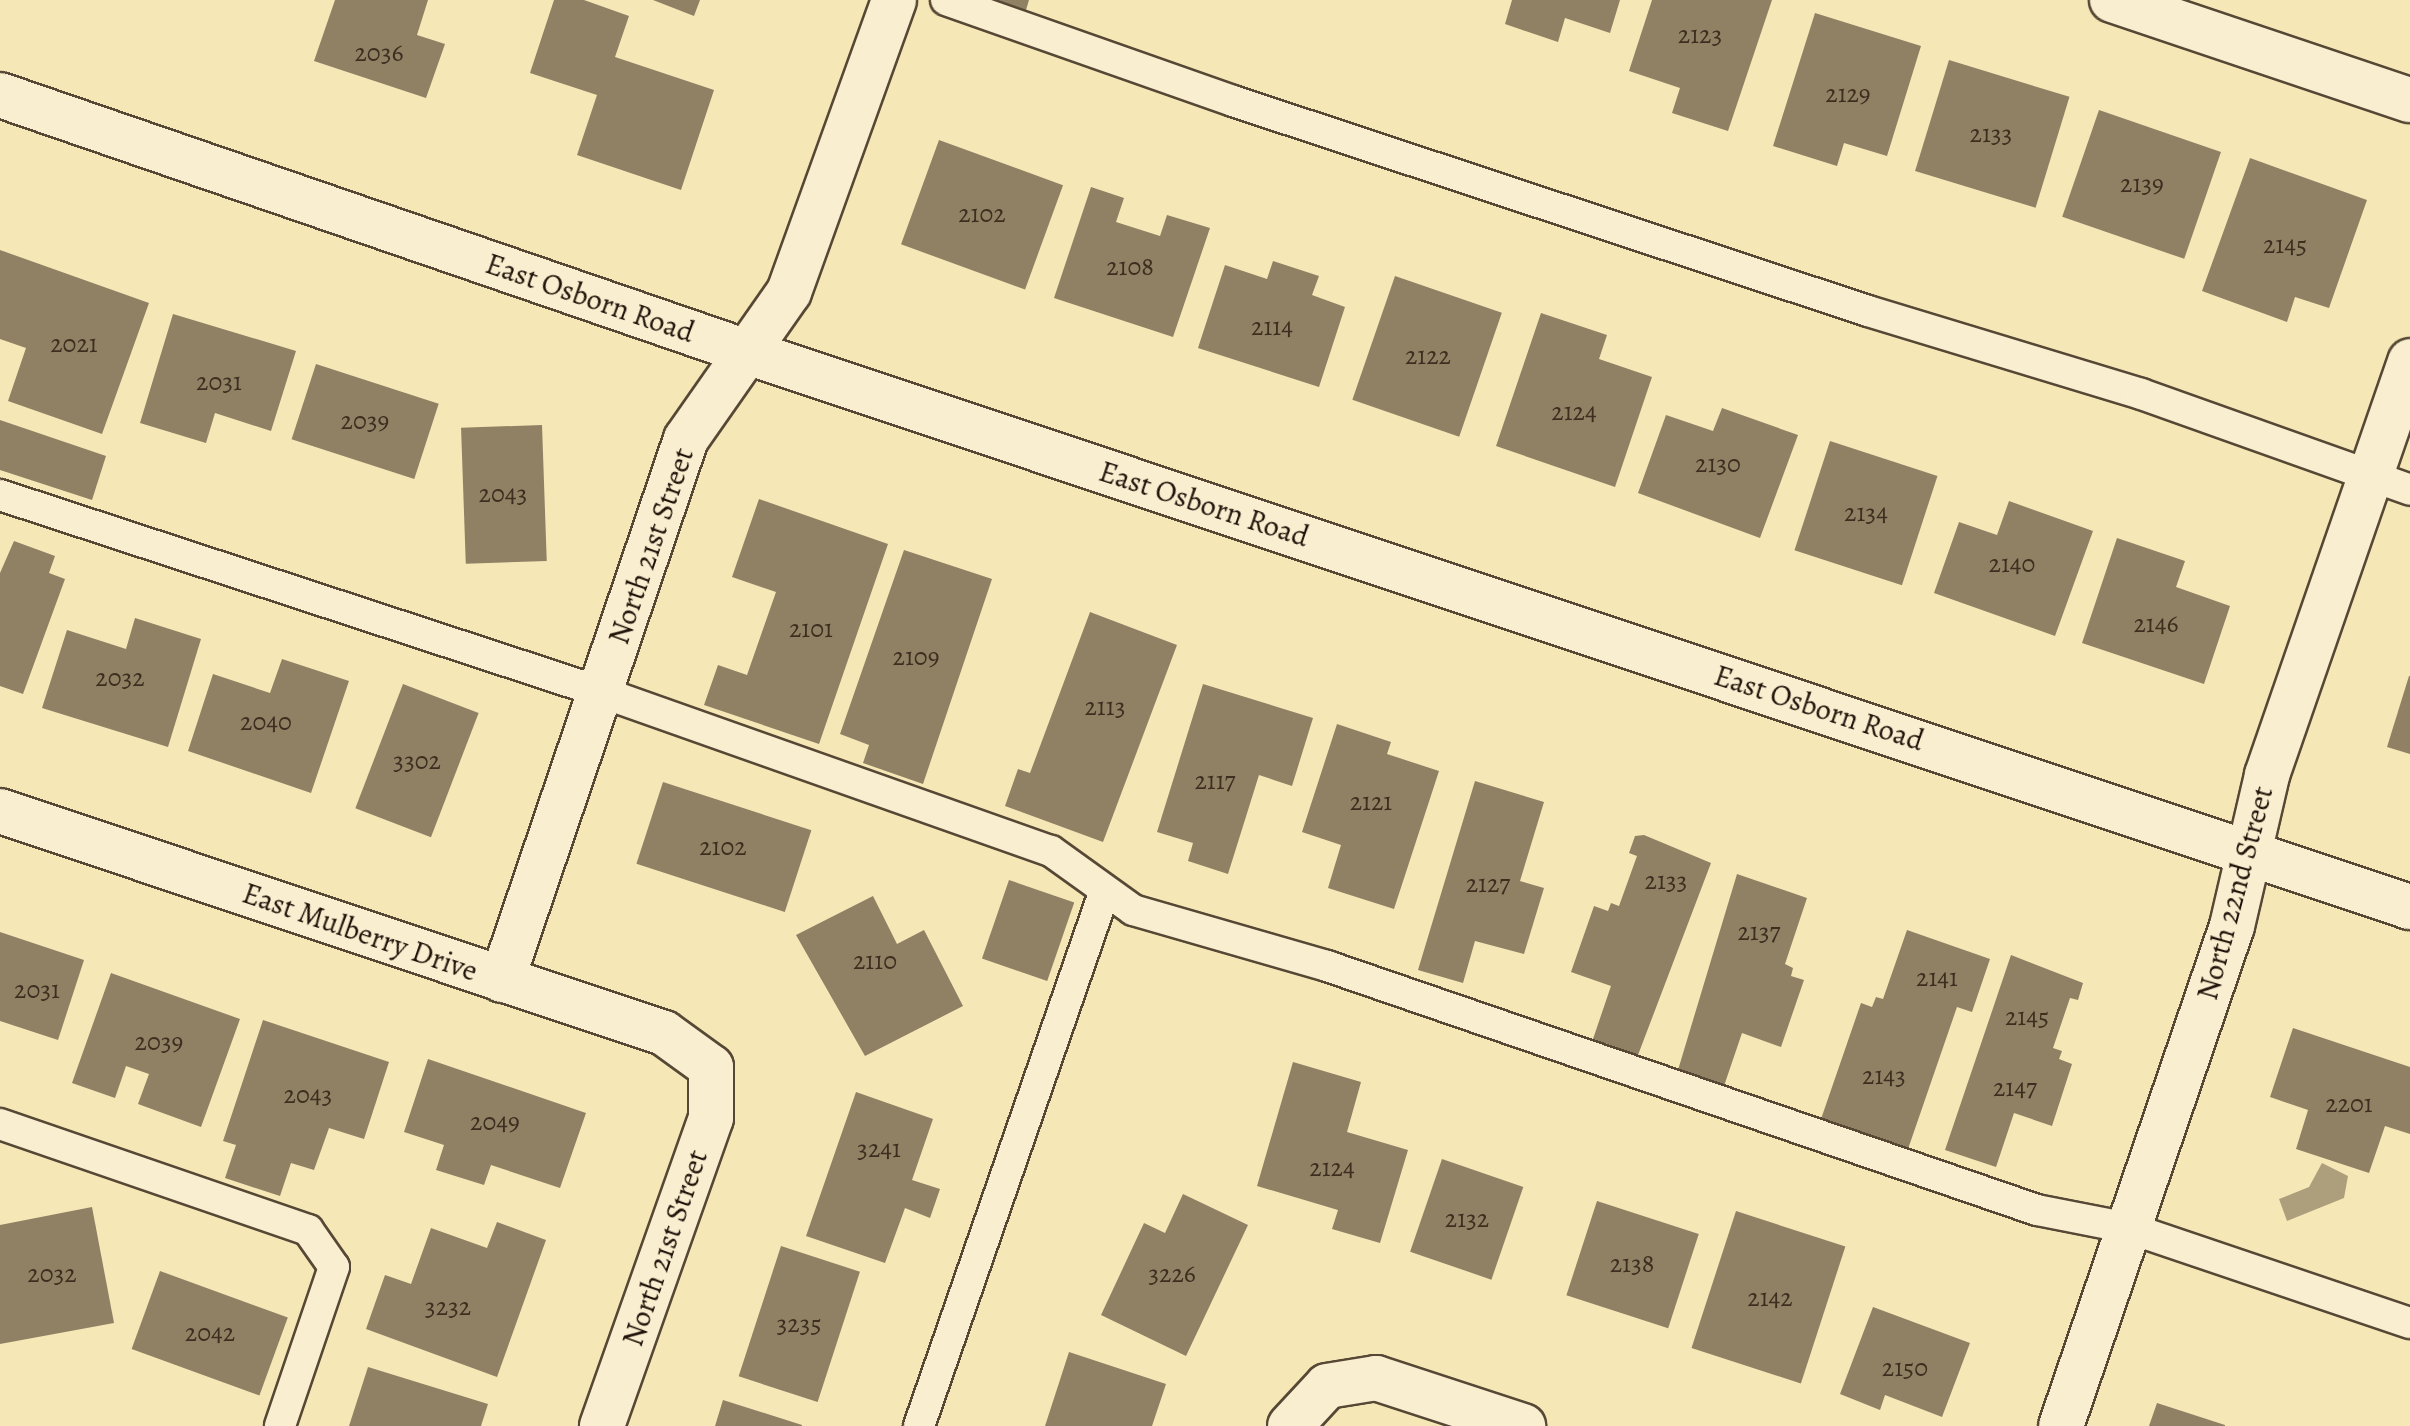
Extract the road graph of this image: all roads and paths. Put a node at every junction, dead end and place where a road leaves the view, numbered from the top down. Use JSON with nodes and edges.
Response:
{"nodes":[{"id":1,"x":894,"y":0,"type":"edge"},
{"id":2,"x":946,"y":0,"type":"edge"},
{"id":3,"x":2112,"y":0,"type":"edge"},
{"id":4,"x":0,"y":95,"type":"edge"},
{"id":5,"x":2410,"y":100,"type":"edge"},
{"id":6,"x":747,"y":352,"type":"junction"},
{"id":7,"x":2410,"y":361,"type":"edge"},
{"id":8,"x":2391,"y":483,"type":"edge"},
{"id":9,"x":0,"y":495,"type":"edge"},
{"id":10,"x":601,"y":692,"type":"junction"},
{"id":11,"x":0,"y":811,"type":"edge"},
{"id":12,"x":2249,"y":852,"type":"junction"},
{"id":13,"x":1104,"y":893,"type":"junction"},
{"id":14,"x":2410,"y":907,"type":"edge"},
{"id":15,"x":502,"y":980,"type":"junction"},
{"id":16,"x":711,"y":1067,"type":"joint"},
{"id":17,"x":0,"y":1124,"type":"edge"},
{"id":18,"x":2129,"y":1228,"type":"junction"},
{"id":19,"x":2410,"y":1323,"type":"edge"},
{"id":20,"x":280,"y":1426,"type":"edge"},
{"id":21,"x":602,"y":1426,"type":"edge"},
{"id":22,"x":919,"y":1426,"type":"edge"},
{"id":23,"x":1290,"y":1426,"type":"edge"},
{"id":24,"x":1523,"y":1426,"type":"edge"},
{"id":25,"x":2061,"y":1426,"type":"edge"}],
"edges":[{"from":1,"to":6,"type":"street","name":"North 21st Street"},
{"from":2,"to":8,"type":"lane"},
{"from":3,"to":5,"type":"street"},
{"from":4,"to":6,"type":"street","name":"East Osborn Road"},
{"from":6,"to":10,"type":"street","name":"North 21st Street"},
{"from":6,"to":12,"type":"street","name":"East Osborn Road"},
{"from":7,"to":8,"type":"street","name":"North 22nd Street"},
{"from":8,"to":12,"type":"street","name":"North 22nd Street"},
{"from":9,"to":10,"type":"lane"},
{"from":10,"to":13,"type":"lane"},
{"from":10,"to":15,"type":"street","name":"North 21st Street"},
{"from":11,"to":15,"type":"street","name":"East Mulberry Drive"},
{"from":12,"to":14,"type":"street","name":"East Osborn Road"},
{"from":12,"to":18,"type":"street","name":"North 22nd Street"},
{"from":13,"to":18,"type":"lane"},
{"from":13,"to":22,"type":"lane"},
{"from":15,"to":16,"type":"street","name":"East Mulberry Drive"},
{"from":16,"to":21,"type":"street","name":"North 21st Street"},
{"from":17,"to":20,"type":"lane"},
{"from":18,"to":19,"type":"lane"},
{"from":18,"to":25,"type":"street","name":"North 22nd Street"},
{"from":23,"to":24,"type":"street"}]}
